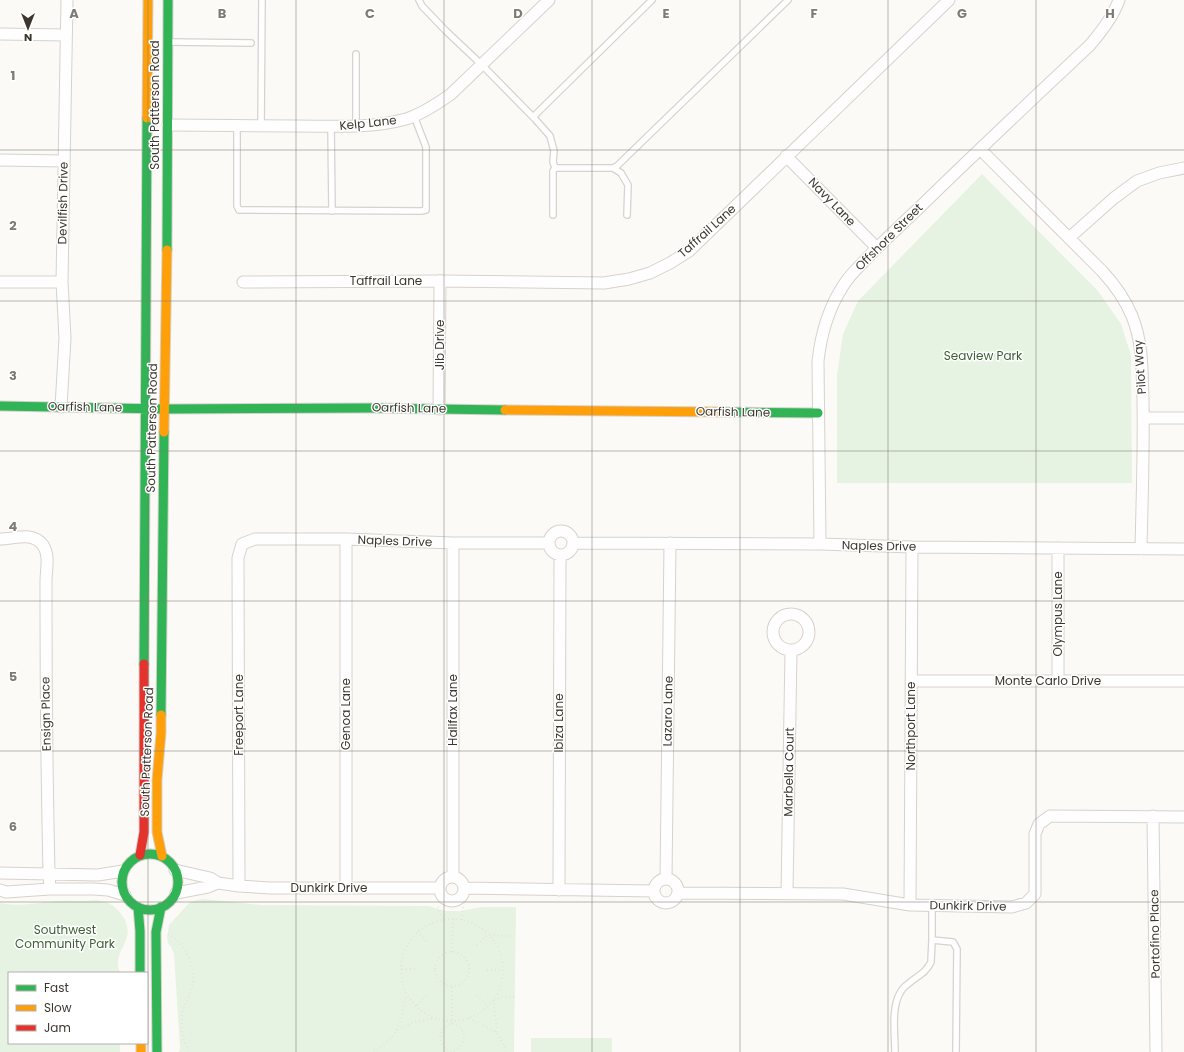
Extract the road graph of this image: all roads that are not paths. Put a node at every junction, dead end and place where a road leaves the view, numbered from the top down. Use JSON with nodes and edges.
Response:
{"nodes":[{"id":1,"x":67,"y":0,"type":"edge"},
{"id":2,"x":148,"y":0,"type":"edge"},
{"id":3,"x":168,"y":0,"type":"edge"},
{"id":4,"x":262,"y":0,"type":"edge"},
{"id":5,"x":419,"y":0,"type":"edge"},
{"id":6,"x":549,"y":0,"type":"edge"},
{"id":7,"x":652,"y":0,"type":"edge"},
{"id":8,"x":788,"y":0,"type":"edge"},
{"id":9,"x":948,"y":0,"type":"edge"},
{"id":10,"x":1119,"y":0,"type":"edge"},
{"id":11,"x":0,"y":34,"type":"edge"},
{"id":12,"x":66,"y":35,"type":"junction"},
{"id":13,"x":168,"y":42,"type":"junction"},
{"id":14,"x":251,"y":43,"type":"dead end"},
{"id":15,"x":356,"y":54,"type":"dead end"},
{"id":16,"x":482,"y":65,"type":"junction"},
{"id":17,"x":414,"y":116,"type":"junction"},
{"id":18,"x":533,"y":117,"type":"junction"},
{"id":19,"x":168,"y":125,"type":"junction"},
{"id":20,"x":237,"y":125,"type":"junction"},
{"id":21,"x":356,"y":125,"type":"junction"},
{"id":22,"x":261,"y":126,"type":"junction"},
{"id":23,"x":331,"y":126,"type":"junction"},
{"id":24,"x":980,"y":149,"type":"junction"},
{"id":25,"x":786,"y":156,"type":"junction"},
{"id":26,"x":0,"y":160,"type":"edge"},
{"id":27,"x":64,"y":161,"type":"junction"},
{"id":28,"x":554,"y":168,"type":"junction"},
{"id":29,"x":613,"y":168,"type":"junction"},
{"id":30,"x":1184,"y":168,"type":"edge"},
{"id":31,"x":332,"y":211,"type":"junction"},
{"id":32,"x":553,"y":215,"type":"dead end"},
{"id":33,"x":627,"y":215,"type":"dead end"},
{"id":34,"x":1069,"y":238,"type":"junction"},
{"id":35,"x":877,"y":248,"type":"junction"},
{"id":36,"x":440,"y":281,"type":"junction"},
{"id":37,"x":0,"y":282,"type":"edge"},
{"id":38,"x":62,"y":282,"type":"junction"},
{"id":39,"x":243,"y":282,"type":"dead end"},
{"id":40,"x":0,"y":406,"type":"edge"},
{"id":41,"x":60,"y":407,"type":"junction"},
{"id":42,"x":145,"y":409,"type":"junction"},
{"id":43,"x":164,"y":409,"type":"junction"},
{"id":44,"x":439,"y":409,"type":"junction"},
{"id":45,"x":818,"y":413,"type":"junction"},
{"id":46,"x":1143,"y":418,"type":"junction"},
{"id":47,"x":1184,"y":418,"type":"edge"},
{"id":48,"x":0,"y":539,"type":"edge"},
{"id":49,"x":346,"y":539,"type":"junction"},
{"id":50,"x":453,"y":543,"type":"junction"},
{"id":51,"x":549,"y":543,"type":"junction"},
{"id":52,"x":574,"y":543,"type":"junction"},
{"id":53,"x":670,"y":543,"type":"junction"},
{"id":54,"x":242,"y":544,"type":"joint"},
{"id":55,"x":820,"y":544,"type":"junction"},
{"id":56,"x":912,"y":547,"type":"junction"},
{"id":57,"x":1058,"y":548,"type":"junction"},
{"id":58,"x":1141,"y":549,"type":"junction"},
{"id":59,"x":1184,"y":549,"type":"edge"},
{"id":60,"x":560,"y":556,"type":"junction"},
{"id":61,"x":791,"y":650,"type":"dead end"},
{"id":62,"x":911,"y":681,"type":"junction"},
{"id":63,"x":1058,"y":681,"type":"junction"},
{"id":64,"x":1184,"y":681,"type":"edge"},
{"id":65,"x":1154,"y":816,"type":"junction"},
{"id":66,"x":1184,"y":816,"type":"edge"},
{"id":67,"x":140,"y":855,"type":"junction"},
{"id":68,"x":162,"y":856,"type":"junction"},
{"id":69,"x":175,"y":870,"type":"junction"},
{"id":70,"x":123,"y":871,"type":"junction"},
{"id":71,"x":0,"y":873,"type":"edge"},
{"id":72,"x":49,"y":873,"type":"junction"},
{"id":73,"x":453,"y":877,"type":"junction"},
{"id":74,"x":666,"y":879,"type":"junction"},
{"id":75,"x":218,"y":883,"type":"junction"},
{"id":76,"x":239,"y":886,"type":"junction"},
{"id":77,"x":346,"y":888,"type":"junction"},
{"id":78,"x":440,"y":888,"type":"junction"},
{"id":79,"x":464,"y":888,"type":"junction"},
{"id":80,"x":50,"y":889,"type":"junction"},
{"id":81,"x":0,"y":890,"type":"edge"},
{"id":82,"x":559,"y":890,"type":"junction"},
{"id":83,"x":654,"y":891,"type":"junction"},
{"id":84,"x":678,"y":892,"type":"junction"},
{"id":85,"x":176,"y":893,"type":"junction"},
{"id":86,"x":787,"y":893,"type":"junction"},
{"id":87,"x":125,"y":895,"type":"junction"},
{"id":88,"x":910,"y":906,"type":"junction"},
{"id":89,"x":932,"y":906,"type":"junction"},
{"id":90,"x":138,"y":907,"type":"junction"},
{"id":91,"x":161,"y":907,"type":"junction"},
{"id":92,"x":932,"y":940,"type":"junction"},
{"id":93,"x":140,"y":972,"type":"edge"},
{"id":94,"x":157,"y":1052,"type":"edge"},
{"id":95,"x":895,"y":1052,"type":"edge"},
{"id":96,"x":956,"y":1052,"type":"edge"},
{"id":97,"x":1156,"y":1052,"type":"edge"}],
"edges":[{"from":1,"to":12,"type":"street","name":"Devilfish Drive"},
{"from":2,"to":42,"type":"street","name":"South Patterson Road"},
{"from":3,"to":13,"type":"street","name":"South Patterson Road"},
{"from":4,"to":22,"type":"lane"},
{"from":5,"to":16,"type":"lane"},
{"from":6,"to":16,"type":"street","name":"Kelp Lane"},
{"from":7,"to":18,"type":"lane"},
{"from":8,"to":29,"type":"lane"},
{"from":9,"to":25,"type":"street","name":"Taffrail Lane"},
{"from":10,"to":24,"type":"street","name":"Offshore Street"},
{"from":11,"to":12,"type":"street"},
{"from":12,"to":27,"type":"street","name":"Devilfish Drive"},
{"from":13,"to":14,"type":"lane"},
{"from":13,"to":19,"type":"street","name":"South Patterson Road"},
{"from":15,"to":21,"type":"lane"},
{"from":16,"to":17,"type":"street","name":"Kelp Lane"},
{"from":16,"to":18,"type":"lane"},
{"from":17,"to":21,"type":"street","name":"Kelp Lane"},
{"from":17,"to":31,"type":"lane"},
{"from":18,"to":28,"type":"lane"},
{"from":19,"to":20,"type":"street","name":"Kelp Lane"},
{"from":19,"to":43,"type":"street","name":"South Patterson Road"},
{"from":20,"to":22,"type":"street","name":"Kelp Lane"},
{"from":20,"to":31,"type":"lane"},
{"from":21,"to":23,"type":"street","name":"Kelp Lane"},
{"from":22,"to":23,"type":"street","name":"Kelp Lane"},
{"from":23,"to":31,"type":"lane"},
{"from":24,"to":34,"type":"street","name":"Pilot Way"},
{"from":24,"to":35,"type":"street","name":"Offshore Street"},
{"from":25,"to":35,"type":"street","name":"Navy Lane"},
{"from":25,"to":36,"type":"street","name":"Taffrail Lane"},
{"from":26,"to":27,"type":"street"},
{"from":27,"to":38,"type":"street","name":"Devilfish Drive"},
{"from":28,"to":29,"type":"lane"},
{"from":28,"to":32,"type":"lane"},
{"from":29,"to":33,"type":"lane"},
{"from":30,"to":34,"type":"street"},
{"from":34,"to":46,"type":"street","name":"Pilot Way"},
{"from":35,"to":45,"type":"street","name":"Offshore Street"},
{"from":36,"to":39,"type":"street","name":"Taffrail Lane"},
{"from":36,"to":44,"type":"street","name":"Jib Drive"},
{"from":37,"to":38,"type":"street"},
{"from":38,"to":41,"type":"street","name":"Devilfish Drive"},
{"from":40,"to":41,"type":"street","name":"Oarfish Lane"},
{"from":41,"to":42,"type":"street","name":"Oarfish Lane"},
{"from":42,"to":43,"type":"street","name":"Oarfish Lane"},
{"from":42,"to":67,"type":"street","name":"South Patterson Road"},
{"from":43,"to":44,"type":"street","name":"Oarfish Lane"},
{"from":43,"to":68,"type":"street","name":"South Patterson Road"},
{"from":44,"to":45,"type":"street","name":"Oarfish Lane"},
{"from":45,"to":55,"type":"street","name":"Offshore Street"},
{"from":46,"to":47,"type":"street"},
{"from":46,"to":58,"type":"street","name":"Pilot Way"},
{"from":48,"to":72,"type":"street","name":"Ensign Place"},
{"from":49,"to":50,"type":"street","name":"Naples Drive"},
{"from":49,"to":54,"type":"street","name":"Naples Drive"},
{"from":49,"to":77,"type":"street","name":"Genoa Lane"},
{"from":50,"to":51,"type":"street","name":"Naples Drive"},
{"from":50,"to":73,"type":"street","name":"Halifax Lane"},
{"from":51,"to":52,"type":"street"},
{"from":51,"to":60,"type":"street"},
{"from":52,"to":53,"type":"street","name":"Naples Drive"},
{"from":52,"to":60,"type":"street"},
{"from":53,"to":55,"type":"street","name":"Naples Drive"},
{"from":53,"to":74,"type":"street","name":"Lazaro Lane"},
{"from":54,"to":76,"type":"street","name":"Freeport Lane"},
{"from":55,"to":56,"type":"street","name":"Naples Drive"},
{"from":56,"to":57,"type":"street","name":"Naples Drive"},
{"from":56,"to":62,"type":"street","name":"Northport Lane"},
{"from":57,"to":58,"type":"street","name":"Naples Drive"},
{"from":57,"to":63,"type":"street","name":"Olympus Lane"},
{"from":58,"to":59,"type":"street","name":"Naples Drive"},
{"from":60,"to":82,"type":"street","name":"Ibiza Lane"},
{"from":61,"to":86,"type":"street","name":"Marbella Court"},
{"from":62,"to":63,"type":"street","name":"Monte Carlo Drive"},
{"from":62,"to":88,"type":"street","name":"Northport Lane"},
{"from":63,"to":64,"type":"street","name":"Monte Carlo Drive"},
{"from":65,"to":66,"type":"street","name":"Dunkirk Drive"},
{"from":65,"to":89,"type":"street","name":"Dunkirk Drive"},
{"from":65,"to":97,"type":"street","name":"Portofino Place"},
{"from":67,"to":68,"type":"street"},
{"from":67,"to":70,"type":"street"},
{"from":68,"to":69,"type":"street"},
{"from":69,"to":75,"type":"street","name":"Dunkirk Drive"},
{"from":69,"to":85,"type":"street"},
{"from":70,"to":72,"type":"street"},
{"from":70,"to":87,"type":"street"},
{"from":71,"to":72,"type":"street"},
{"from":72,"to":80,"type":"street","name":"Ensign Place"},
{"from":73,"to":78,"type":"street"},
{"from":73,"to":79,"type":"street"},
{"from":74,"to":83,"type":"street"},
{"from":74,"to":84,"type":"street"},
{"from":75,"to":76,"type":"street","name":"Dunkirk Drive"},
{"from":75,"to":85,"type":"street","name":"Dunkirk Drive"},
{"from":76,"to":77,"type":"street","name":"Dunkirk Drive"},
{"from":77,"to":78,"type":"street","name":"Dunkirk Drive"},
{"from":78,"to":79,"type":"street"},
{"from":79,"to":82,"type":"street"},
{"from":80,"to":81,"type":"street"},
{"from":80,"to":87,"type":"street"},
{"from":82,"to":83,"type":"street"},
{"from":83,"to":84,"type":"street"},
{"from":84,"to":86,"type":"street","name":"Dunkirk Drive"},
{"from":85,"to":91,"type":"street"},
{"from":86,"to":88,"type":"street","name":"Dunkirk Drive"},
{"from":87,"to":90,"type":"street"},
{"from":88,"to":89,"type":"street","name":"Dunkirk Drive"},
{"from":89,"to":92,"type":"lane"},
{"from":90,"to":91,"type":"street"},
{"from":90,"to":93,"type":"street"},
{"from":91,"to":94,"type":"street"},
{"from":92,"to":95,"type":"lane"},
{"from":92,"to":96,"type":"lane"}]}
